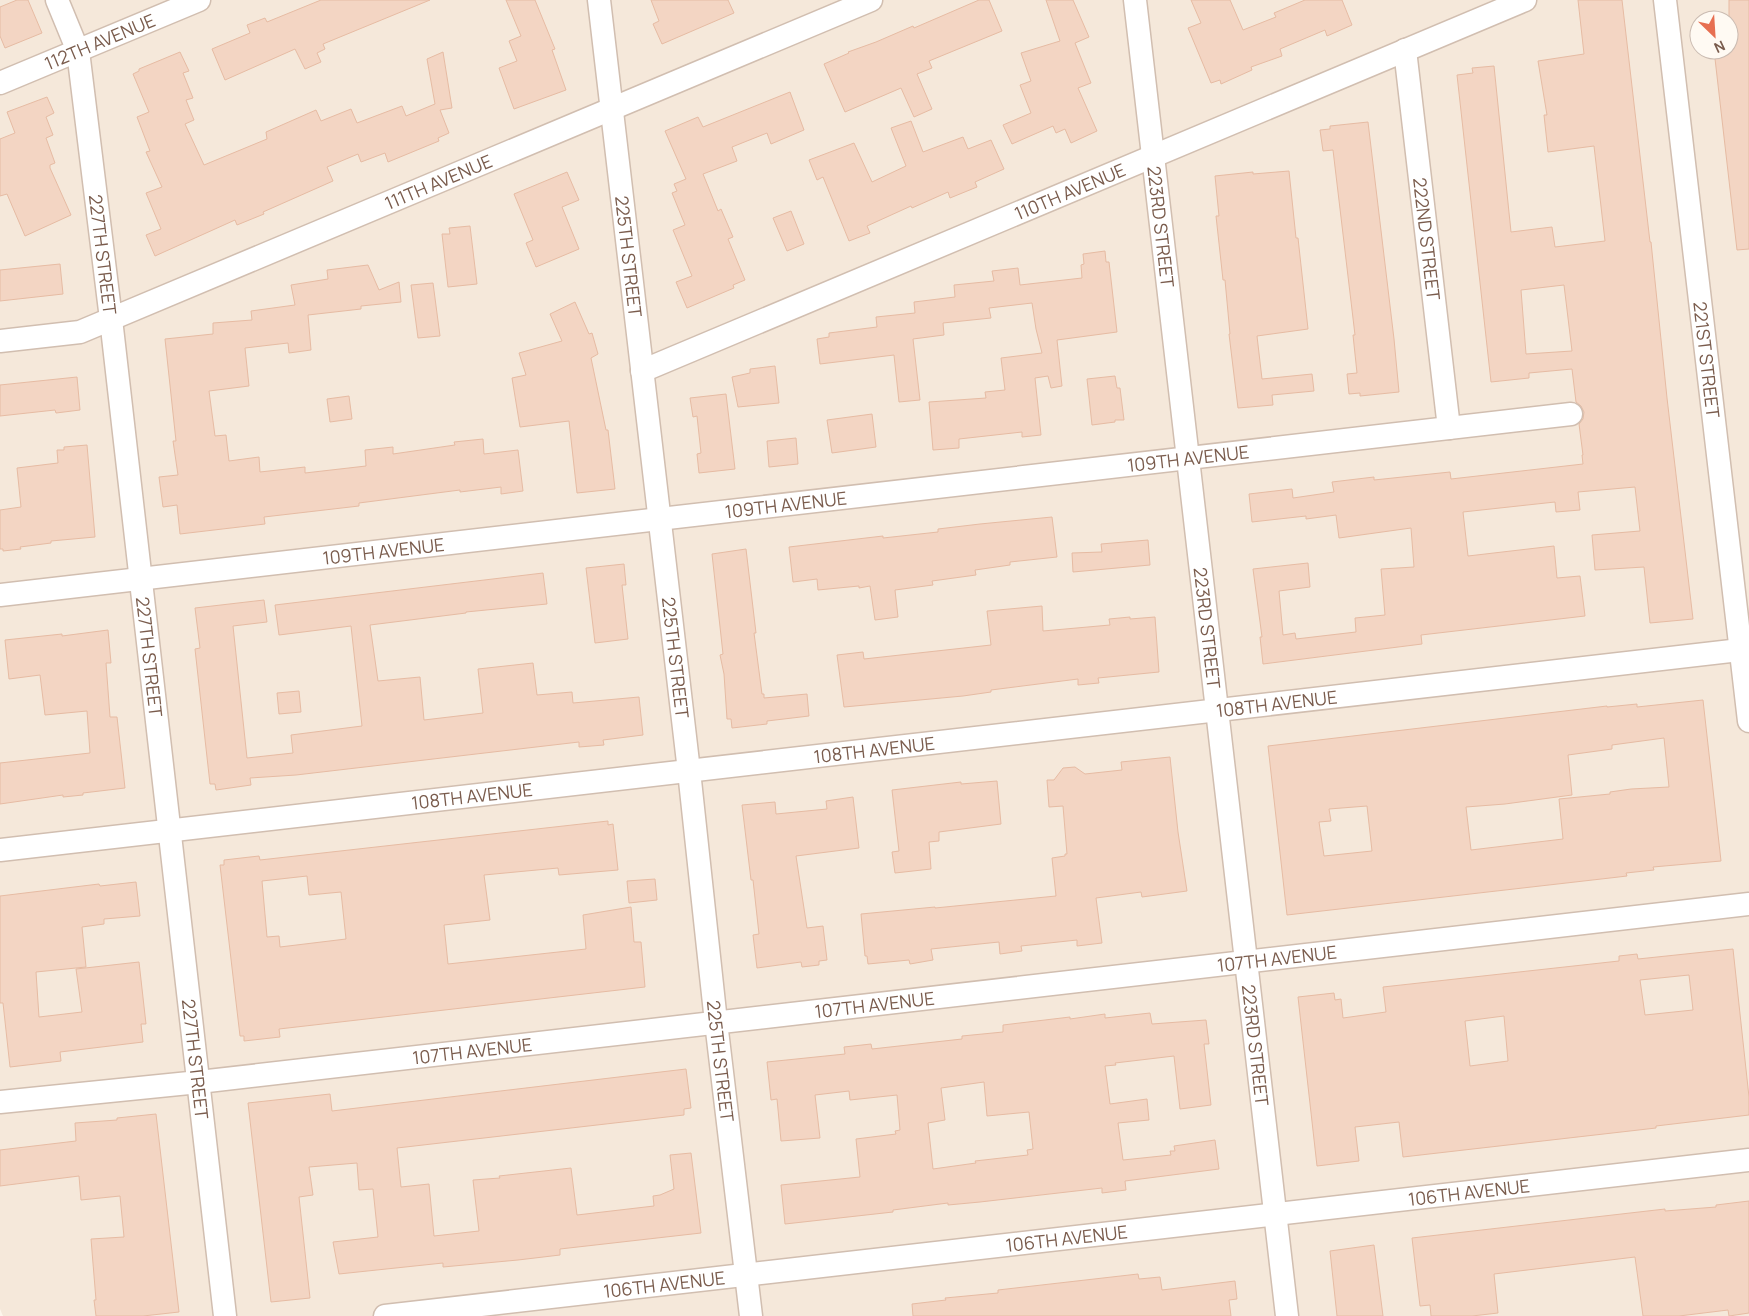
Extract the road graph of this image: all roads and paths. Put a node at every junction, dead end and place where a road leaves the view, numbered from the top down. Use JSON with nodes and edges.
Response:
{"nodes":[{"id":1,"x":57,"y":0,"type":"edge"},
{"id":2,"x":200,"y":0,"type":"edge"},
{"id":3,"x":599,"y":0,"type":"edge"},
{"id":4,"x":871,"y":0,"type":"edge"},
{"id":5,"x":1135,"y":0,"type":"edge"},
{"id":6,"x":1525,"y":0,"type":"edge"},
{"id":7,"x":1665,"y":0,"type":"edge"},
{"id":8,"x":1405,"y":50,"type":"junction"},
{"id":9,"x":78,"y":51,"type":"junction"},
{"id":10,"x":0,"y":83,"type":"edge"},
{"id":11,"x":612,"y":108,"type":"junction"},
{"id":12,"x":1153,"y":156,"type":"junction"},
{"id":13,"x":111,"y":319,"type":"junction"},
{"id":14,"x":0,"y":341,"type":"edge"},
{"id":15,"x":642,"y":372,"type":"junction"},
{"id":16,"x":1571,"y":414,"type":"dead end"},
{"id":17,"x":1449,"y":428,"type":"junction"},
{"id":18,"x":1189,"y":458,"type":"junction"},
{"id":19,"x":660,"y":519,"type":"junction"},
{"id":20,"x":141,"y":578,"type":"junction"},
{"id":21,"x":0,"y":595,"type":"edge"},
{"id":22,"x":1745,"y":649,"type":"edge"},
{"id":23,"x":1218,"y":710,"type":"junction"},
{"id":24,"x":1749,"y":721,"type":"edge"},
{"id":25,"x":689,"y":771,"type":"junction"},
{"id":26,"x":170,"y":830,"type":"junction"},
{"id":27,"x":0,"y":850,"type":"edge"},
{"id":28,"x":1749,"y":904,"type":"edge"},
{"id":29,"x":1247,"y":961,"type":"junction"},
{"id":30,"x":716,"y":1022,"type":"junction"},
{"id":31,"x":199,"y":1082,"type":"junction"},
{"id":32,"x":0,"y":1102,"type":"edge"},
{"id":33,"x":1749,"y":1160,"type":"edge"},
{"id":34,"x":1276,"y":1214,"type":"junction"},
{"id":35,"x":747,"y":1274,"type":"junction"},
{"id":36,"x":225,"y":1316,"type":"edge"},
{"id":37,"x":385,"y":1316,"type":"edge"},
{"id":38,"x":752,"y":1316,"type":"edge"},
{"id":39,"x":1287,"y":1316,"type":"edge"}],
"edges":[{"from":1,"to":9,"type":"street","name":"227TH STREET"},
{"from":2,"to":9,"type":"street","name":"112TH AVENUE"},
{"from":3,"to":11,"type":"street","name":"225TH STREET"},
{"from":4,"to":11,"type":"street","name":"111TH AVENUE"},
{"from":5,"to":12,"type":"street","name":"223RD STREET"},
{"from":6,"to":8,"type":"street","name":"110TH AVENUE"},
{"from":7,"to":22,"type":"street","name":"221ST STREET"},
{"from":8,"to":12,"type":"street","name":"110TH AVENUE"},
{"from":8,"to":17,"type":"street","name":"222ND STREET"},
{"from":9,"to":10,"type":"street","name":"112TH AVENUE"},
{"from":9,"to":13,"type":"street","name":"227TH STREET"},
{"from":11,"to":13,"type":"street","name":"111TH AVENUE"},
{"from":11,"to":15,"type":"street","name":"225TH STREET"},
{"from":12,"to":15,"type":"street","name":"110TH AVENUE"},
{"from":12,"to":18,"type":"street","name":"223RD STREET"},
{"from":13,"to":14,"type":"street","name":"111TH AVENUE"},
{"from":13,"to":20,"type":"street","name":"227TH STREET"},
{"from":15,"to":19,"type":"street","name":"225TH STREET"},
{"from":16,"to":17,"type":"street","name":"109TH AVENUE"},
{"from":17,"to":18,"type":"street","name":"109TH AVENUE"},
{"from":18,"to":19,"type":"street","name":"109TH AVENUE"},
{"from":18,"to":23,"type":"street","name":"223RD STREET"},
{"from":19,"to":20,"type":"street","name":"109TH AVENUE"},
{"from":19,"to":25,"type":"street","name":"225TH STREET"},
{"from":20,"to":21,"type":"street","name":"109TH AVENUE"},
{"from":20,"to":26,"type":"street","name":"227TH STREET"},
{"from":22,"to":23,"type":"street","name":"108TH AVENUE"},
{"from":22,"to":24,"type":"street","name":"221ST STREET"},
{"from":23,"to":25,"type":"street","name":"108TH AVENUE"},
{"from":23,"to":29,"type":"street","name":"223RD STREET"},
{"from":25,"to":26,"type":"street","name":"108TH AVENUE"},
{"from":25,"to":30,"type":"street","name":"225TH STREET"},
{"from":26,"to":27,"type":"street","name":"108TH AVENUE"},
{"from":26,"to":31,"type":"street","name":"227TH STREET"},
{"from":28,"to":29,"type":"street","name":"107TH AVENUE"},
{"from":29,"to":30,"type":"street","name":"107TH AVENUE"},
{"from":29,"to":34,"type":"street","name":"223RD STREET"},
{"from":30,"to":31,"type":"street","name":"107TH AVENUE"},
{"from":30,"to":35,"type":"street","name":"225TH STREET"},
{"from":31,"to":32,"type":"street","name":"107TH AVENUE"},
{"from":31,"to":36,"type":"street","name":"227TH STREET"},
{"from":33,"to":34,"type":"street","name":"106TH AVENUE"},
{"from":34,"to":35,"type":"street","name":"106TH AVENUE"},
{"from":34,"to":39,"type":"street","name":"223RD STREET"},
{"from":35,"to":37,"type":"street","name":"106TH AVENUE"},
{"from":35,"to":38,"type":"street","name":"225TH STREET"}]}
